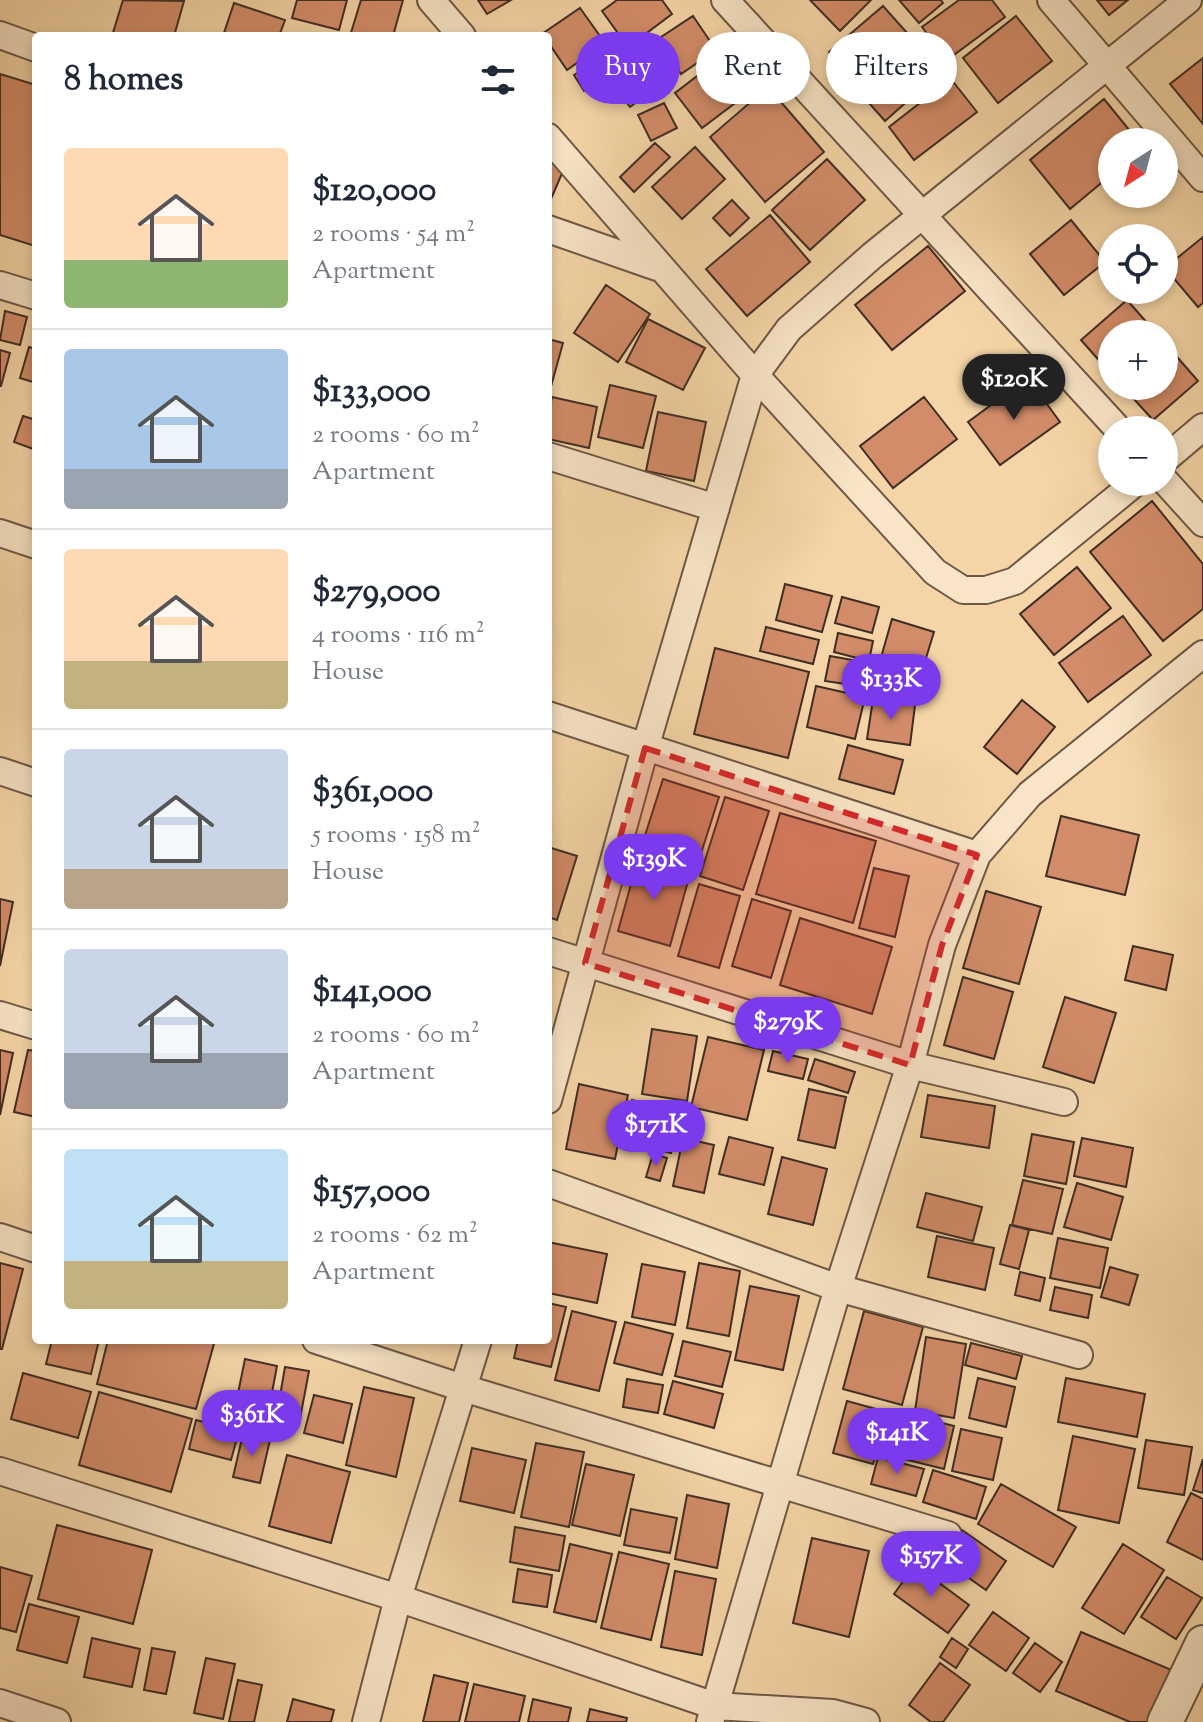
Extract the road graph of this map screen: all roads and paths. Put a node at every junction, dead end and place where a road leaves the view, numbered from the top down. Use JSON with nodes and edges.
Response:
{"nodes":[{"id":1,"x":431,"y":0,"type":"edge"},
{"id":2,"x":725,"y":0,"type":"edge"},
{"id":3,"x":1051,"y":0,"type":"edge"},
{"id":4,"x":1188,"y":0,"type":"edge"},
{"id":5,"x":459,"y":32,"type":"edge"},
{"id":6,"x":0,"y":35,"type":"edge"},
{"id":7,"x":32,"y":47,"type":"edge"},
{"id":8,"x":1106,"y":65,"type":"junction"},
{"id":9,"x":552,"y":142,"type":"edge"},
{"id":10,"x":1203,"y":178,"type":"edge"},
{"id":11,"x":921,"y":214,"type":"junction"},
{"id":12,"x":552,"y":230,"type":"edge"},
{"id":13,"x":660,"y":268,"type":"junction"},
{"id":14,"x":0,"y":285,"type":"edge"},
{"id":15,"x":32,"y":295,"type":"edge"},
{"id":16,"x":755,"y":375,"type":"junction"},
{"id":17,"x":1106,"y":416,"type":"edge"},
{"id":18,"x":1203,"y":427,"type":"edge"},
{"id":19,"x":1178,"y":448,"type":"edge"},
{"id":20,"x":552,"y":457,"type":"edge"},
{"id":21,"x":1178,"y":495,"type":"edge"},
{"id":22,"x":1119,"y":496,"type":"edge"},
{"id":23,"x":716,"y":508,"type":"junction"},
{"id":24,"x":1203,"y":523,"type":"edge"},
{"id":25,"x":0,"y":533,"type":"edge"},
{"id":26,"x":32,"y":544,"type":"edge"},
{"id":27,"x":1203,"y":654,"type":"edge"},
{"id":28,"x":552,"y":716,"type":"edge"},
{"id":29,"x":645,"y":748,"type":"junction"},
{"id":30,"x":0,"y":771,"type":"edge"},
{"id":31,"x":32,"y":782,"type":"edge"},
{"id":32,"x":977,"y":855,"type":"junction"},
{"id":33,"x":552,"y":952,"type":"edge"},
{"id":34,"x":585,"y":963,"type":"junction"},
{"id":35,"x":0,"y":1015,"type":"edge"},
{"id":36,"x":32,"y":1025,"type":"edge"},
{"id":37,"x":910,"y":1065,"type":"junction"},
{"id":38,"x":552,"y":1085,"type":"edge"},
{"id":39,"x":1064,"y":1102,"type":"dead end"},
{"id":40,"x":552,"y":1184,"type":"edge"},
{"id":41,"x":0,"y":1237,"type":"edge"},
{"id":42,"x":32,"y":1248,"type":"edge"},
{"id":43,"x":838,"y":1288,"type":"junction"},
{"id":44,"x":328,"y":1344,"type":"edge"},
{"id":45,"x":477,"y":1344,"type":"edge"},
{"id":46,"x":1079,"y":1355,"type":"dead end"},
{"id":47,"x":463,"y":1388,"type":"junction"},
{"id":48,"x":0,"y":1471,"type":"edge"},
{"id":49,"x":782,"y":1486,"type":"junction"},
{"id":50,"x":948,"y":1535,"type":"dead end"},
{"id":51,"x":398,"y":1598,"type":"junction"},
{"id":52,"x":1203,"y":1643,"type":"edge"},
{"id":53,"x":0,"y":1703,"type":"edge"},
{"id":54,"x":712,"y":1714,"type":"edge"},
{"id":55,"x":57,"y":1722,"type":"edge"},
{"id":56,"x":366,"y":1722,"type":"edge"},
{"id":57,"x":866,"y":1722,"type":"edge"},
{"id":58,"x":1165,"y":1722,"type":"edge"}],
"edges":[{"from":1,"to":5,"type":"street"},
{"from":2,"to":11,"type":"street"},
{"from":3,"to":8,"type":"street"},
{"from":4,"to":8,"type":"street"},
{"from":6,"to":7,"type":"street"},
{"from":8,"to":10,"type":"street"},
{"from":8,"to":11,"type":"street"},
{"from":9,"to":13,"type":"street"},
{"from":11,"to":16,"type":"street"},
{"from":11,"to":17,"type":"street"},
{"from":12,"to":13,"type":"street"},
{"from":13,"to":16,"type":"street"},
{"from":14,"to":15,"type":"street"},
{"from":16,"to":22,"type":"street"},
{"from":16,"to":23,"type":"street"},
{"from":18,"to":19,"type":"street"},
{"from":20,"to":23,"type":"street"},
{"from":21,"to":24,"type":"street"},
{"from":23,"to":29,"type":"street"},
{"from":25,"to":26,"type":"street"},
{"from":27,"to":32,"type":"street"},
{"from":28,"to":29,"type":"street"},
{"from":29,"to":32,"type":"street"},
{"from":29,"to":34,"type":"street"},
{"from":30,"to":31,"type":"street"},
{"from":32,"to":37,"type":"street"},
{"from":33,"to":34,"type":"street"},
{"from":34,"to":37,"type":"street"},
{"from":34,"to":38,"type":"street"},
{"from":35,"to":36,"type":"street"},
{"from":37,"to":39,"type":"street"},
{"from":37,"to":43,"type":"street"},
{"from":40,"to":43,"type":"street"},
{"from":41,"to":42,"type":"street"},
{"from":43,"to":46,"type":"street"},
{"from":43,"to":49,"type":"street"},
{"from":44,"to":47,"type":"street"},
{"from":45,"to":47,"type":"street"},
{"from":47,"to":49,"type":"street"},
{"from":47,"to":51,"type":"street"},
{"from":48,"to":51,"type":"street"},
{"from":49,"to":50,"type":"street"},
{"from":49,"to":54,"type":"street"},
{"from":51,"to":54,"type":"street"},
{"from":51,"to":56,"type":"street"},
{"from":52,"to":58,"type":"street"},
{"from":53,"to":55,"type":"street"},
{"from":54,"to":57,"type":"street"}]}
